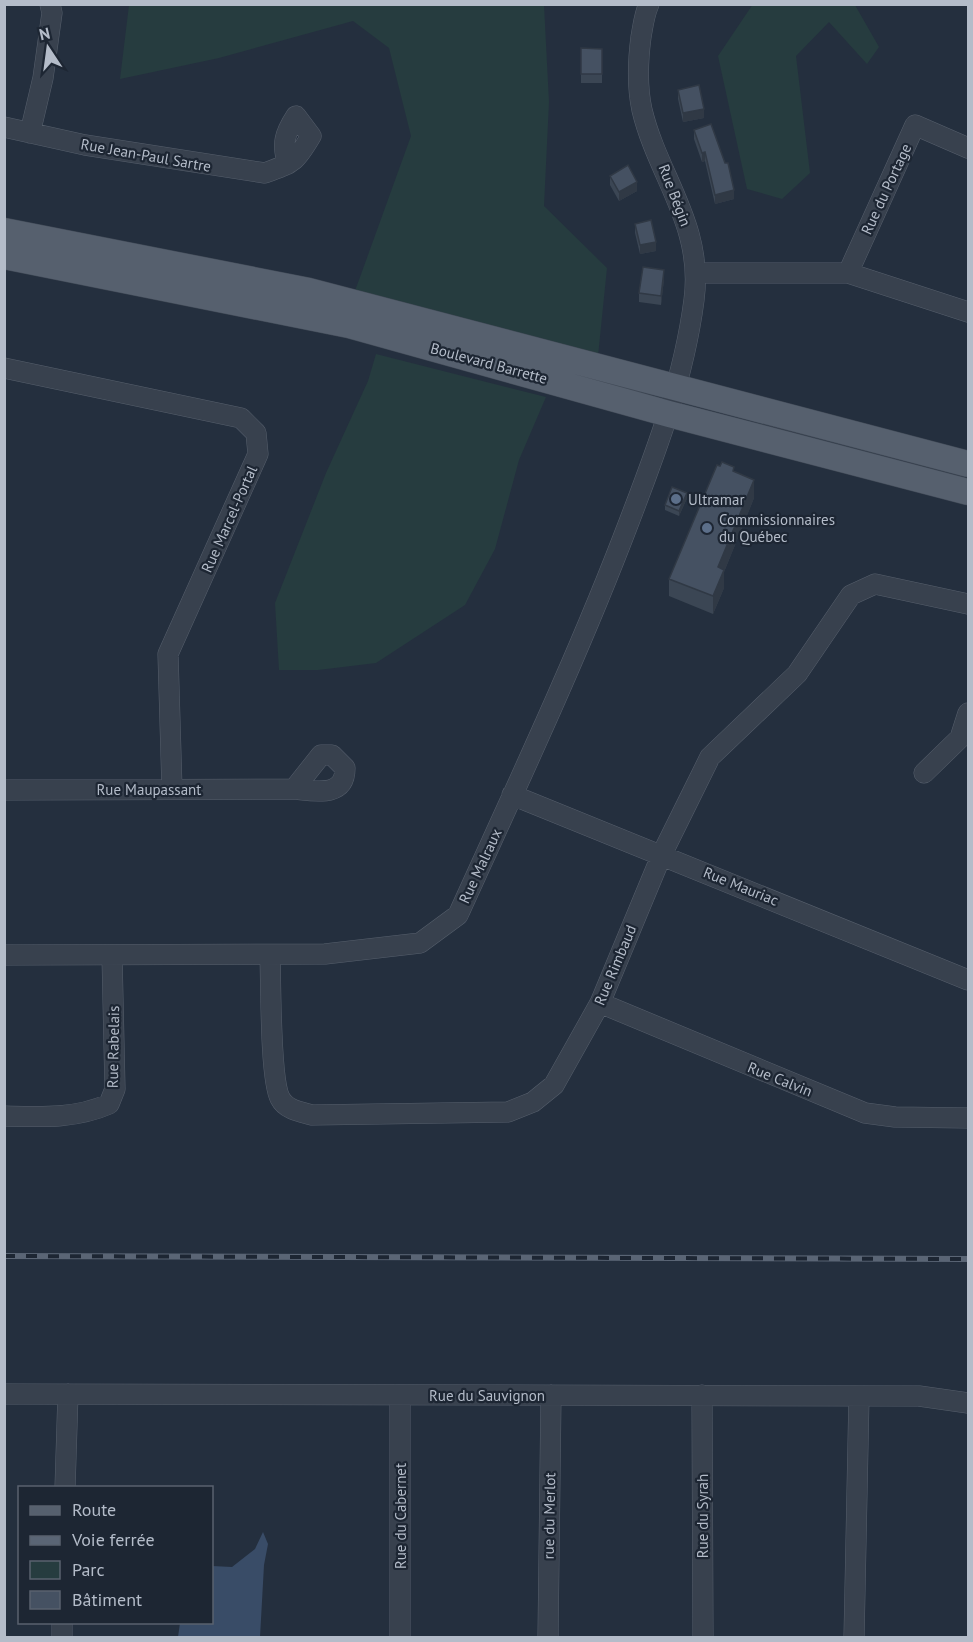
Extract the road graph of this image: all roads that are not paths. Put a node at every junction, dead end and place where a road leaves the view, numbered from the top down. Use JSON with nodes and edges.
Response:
{"nodes":[{"id":1,"x":50,"y":4,"type":"edge"},
{"id":2,"x":649,"y":4,"type":"edge"},
{"id":3,"x":4,"y":127,"type":"edge"},
{"id":4,"x":30,"y":133,"type":"junction"},
{"id":5,"x":969,"y":148,"type":"edge"},
{"id":6,"x":288,"y":164,"type":"dead end"},
{"id":7,"x":4,"y":231,"type":"edge"},
{"id":8,"x":4,"y":256,"type":"edge"},
{"id":9,"x":696,"y":273,"type":"junction"},
{"id":10,"x":848,"y":273,"type":"junction"},
{"id":11,"x":969,"y":312,"type":"edge"},
{"id":12,"x":4,"y":368,"type":"edge"},
{"id":13,"x":675,"y":387,"type":"junction"},
{"id":14,"x":669,"y":414,"type":"junction"},
{"id":15,"x":969,"y":464,"type":"edge"},
{"id":16,"x":969,"y":492,"type":"edge"},
{"id":17,"x":969,"y":604,"type":"edge"},
{"id":18,"x":969,"y":713,"type":"edge"},
{"id":19,"x":924,"y":773,"type":"dead end"},
{"id":20,"x":172,"y":789,"type":"junction"},
{"id":21,"x":294,"y":789,"type":"dead end"},
{"id":22,"x":4,"y":790,"type":"edge"},
{"id":23,"x":512,"y":795,"type":"junction"},
{"id":24,"x":662,"y":854,"type":"junction"},
{"id":25,"x":4,"y":955,"type":"edge"},
{"id":26,"x":112,"y":955,"type":"junction"},
{"id":27,"x":270,"y":955,"type":"junction"},
{"id":28,"x":969,"y":980,"type":"edge"},
{"id":29,"x":600,"y":1003,"type":"junction"},
{"id":30,"x":4,"y":1116,"type":"edge"},
{"id":31,"x":969,"y":1118,"type":"edge"},
{"id":32,"x":4,"y":1394,"type":"edge"},
{"id":33,"x":68,"y":1394,"type":"junction"},
{"id":34,"x":400,"y":1395,"type":"junction"},
{"id":35,"x":550,"y":1395,"type":"junction"},
{"id":36,"x":702,"y":1395,"type":"junction"},
{"id":37,"x":859,"y":1396,"type":"junction"},
{"id":38,"x":969,"y":1403,"type":"edge"},
{"id":39,"x":65,"y":1486,"type":"edge"},
{"id":40,"x":400,"y":1638,"type":"edge"},
{"id":41,"x":548,"y":1638,"type":"edge"},
{"id":42,"x":703,"y":1638,"type":"edge"},
{"id":43,"x":854,"y":1638,"type":"edge"}],
"edges":[{"from":1,"to":4,"type":"street"},
{"from":2,"to":9,"type":"street","name":"Rue Bégin"},
{"from":3,"to":4,"type":"street","name":"Rue Jean-Paul Sartre"},
{"from":4,"to":6,"type":"street","name":"Rue Jean-Paul Sartre"},
{"from":5,"to":10,"type":"street","name":"Rue du Portage"},
{"from":7,"to":13,"type":"main road","name":"Boulevard Barrette"},
{"from":8,"to":14,"type":"main road","name":"Boulevard Barrette"},
{"from":9,"to":10,"type":"street"},
{"from":9,"to":13,"type":"street","name":"Rue Bégin"},
{"from":10,"to":11,"type":"street"},
{"from":12,"to":20,"type":"street","name":"Rue Marcel-Portal"},
{"from":13,"to":14,"type":"street","name":"Rue Malraux"},
{"from":13,"to":15,"type":"main road","name":"Boulevard Barrette"},
{"from":14,"to":16,"type":"main road","name":"Boulevard Barrette"},
{"from":14,"to":23,"type":"street","name":"Rue Malraux"},
{"from":17,"to":24,"type":"street","name":"Rue Rimbaud"},
{"from":18,"to":19,"type":"street"},
{"from":20,"to":21,"type":"street","name":"Rue Maupassant"},
{"from":20,"to":22,"type":"street","name":"Rue Maupassant"},
{"from":23,"to":24,"type":"street","name":"Rue Mauriac"},
{"from":23,"to":27,"type":"street","name":"Rue Malraux"},
{"from":24,"to":28,"type":"street","name":"Rue Mauriac"},
{"from":24,"to":29,"type":"street","name":"Rue Rimbaud"},
{"from":25,"to":26,"type":"street","name":"Rue Malraux"},
{"from":26,"to":27,"type":"street","name":"Rue Malraux"},
{"from":26,"to":30,"type":"street","name":"Rue Rabelais"},
{"from":27,"to":29,"type":"street","name":"Rue Rimbaud"},
{"from":29,"to":31,"type":"street","name":"Rue Calvin"},
{"from":32,"to":33,"type":"street","name":"Rue du Sauvignon"},
{"from":33,"to":34,"type":"street","name":"Rue du Sauvignon"},
{"from":33,"to":39,"type":"street"},
{"from":34,"to":35,"type":"street","name":"Rue du Sauvignon"},
{"from":34,"to":40,"type":"street","name":"Rue du Cabernet"},
{"from":35,"to":36,"type":"street","name":"Rue du Sauvignon"},
{"from":35,"to":41,"type":"street","name":"rue du Merlot"},
{"from":36,"to":37,"type":"street","name":"Rue du Sauvignon"},
{"from":36,"to":42,"type":"street","name":"Rue du Syrah"},
{"from":37,"to":38,"type":"street","name":"Rue du Sauvignon"},
{"from":37,"to":43,"type":"street"}]}
